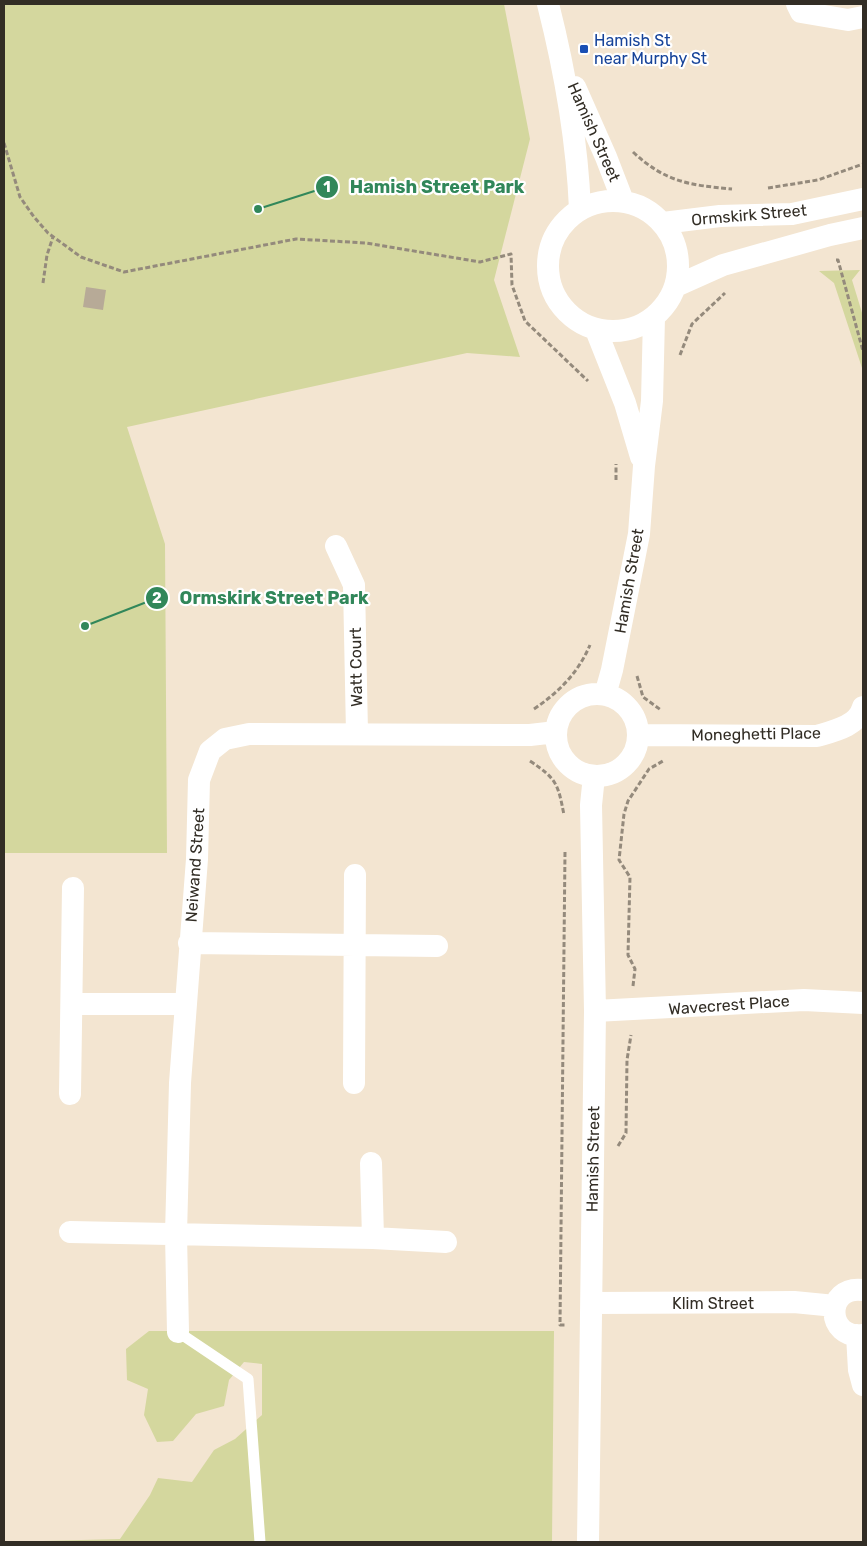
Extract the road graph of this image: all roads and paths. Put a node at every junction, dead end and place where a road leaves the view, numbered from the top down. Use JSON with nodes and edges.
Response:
{"nodes":[{"id":1,"x":548,"y":4,"type":"edge"},
{"id":2,"x":796,"y":4,"type":"edge"},
{"id":3,"x":863,"y":17,"type":"edge"},
{"id":4,"x":563,"y":62,"type":"junction"},
{"id":5,"x":4,"y":142,"type":"edge"},
{"id":6,"x":628,"y":148,"type":"dead end"},
{"id":7,"x":863,"y":164,"type":"edge"},
{"id":8,"x":735,"y":189,"type":"dead end"},
{"id":9,"x":760,"y":189,"type":"dead end"},
{"id":10,"x":863,"y":199,"type":"edge"},
{"id":11,"x":623,"y":201,"type":"junction"},
{"id":12,"x":580,"y":209,"type":"junction"},
{"id":13,"x":663,"y":223,"type":"junction"},
{"id":14,"x":863,"y":228,"type":"edge"},
{"id":15,"x":53,"y":237,"type":"junction"},
{"id":16,"x":828,"y":262,"type":"dead end"},
{"id":17,"x":43,"y":283,"type":"dead end"},
{"id":18,"x":676,"y":286,"type":"junction"},
{"id":19,"x":731,"y":290,"type":"dead end"},
{"id":20,"x":654,"y":317,"type":"junction"},
{"id":21,"x":596,"y":330,"type":"junction"},
{"id":22,"x":863,"y":351,"type":"edge"},
{"id":23,"x":677,"y":362,"type":"dead end"},
{"id":24,"x":593,"y":385,"type":"dead end"},
{"id":25,"x":616,"y":459,"type":"dead end"},
{"id":26,"x":644,"y":466,"type":"junction"},
{"id":27,"x":616,"y":487,"type":"dead end"},
{"id":28,"x":336,"y":546,"type":"dead end"},
{"id":29,"x":592,"y":639,"type":"dead end"},
{"id":30,"x":636,"y":674,"type":"dead end"},
{"id":31,"x":605,"y":695,"type":"junction"},
{"id":32,"x":531,"y":711,"type":"dead end"},
{"id":33,"x":863,"y":712,"type":"edge"},
{"id":34,"x":662,"y":718,"type":"dead end"},
{"id":35,"x":556,"y":732,"type":"junction"},
{"id":36,"x":357,"y":733,"type":"junction"},
{"id":37,"x":638,"y":735,"type":"junction"},
{"id":38,"x":529,"y":760,"type":"dead end"},
{"id":39,"x":662,"y":761,"type":"dead end"},
{"id":40,"x":594,"y":776,"type":"junction"},
{"id":41,"x":565,"y":818,"type":"dead end"},
{"id":42,"x":565,"y":846,"type":"dead end"},
{"id":43,"x":355,"y":875,"type":"dead end"},
{"id":44,"x":74,"y":888,"type":"dead end"},
{"id":45,"x":190,"y":943,"type":"junction"},
{"id":46,"x":355,"y":945,"type":"junction"},
{"id":47,"x":437,"y":946,"type":"dead end"},
{"id":48,"x":633,"y":988,"type":"dead end"},
{"id":49,"x":863,"y":1003,"type":"edge"},
{"id":50,"x":72,"y":1004,"type":"junction"},
{"id":51,"x":184,"y":1004,"type":"junction"},
{"id":52,"x":595,"y":1011,"type":"junction"},
{"id":53,"x":631,"y":1031,"type":"dead end"},
{"id":54,"x":354,"y":1083,"type":"dead end"},
{"id":55,"x":70,"y":1094,"type":"dead end"},
{"id":56,"x":616,"y":1150,"type":"dead end"},
{"id":57,"x":371,"y":1163,"type":"dead end"},
{"id":58,"x":70,"y":1232,"type":"dead end"},
{"id":59,"x":176,"y":1234,"type":"junction"},
{"id":60,"x":373,"y":1238,"type":"junction"},
{"id":61,"x":446,"y":1242,"type":"dead end"},
{"id":62,"x":863,"y":1290,"type":"edge"},
{"id":63,"x":835,"y":1306,"type":"junction"},
{"id":64,"x":591,"y":1314,"type":"junction"},
{"id":65,"x":178,"y":1332,"type":"joint"},
{"id":66,"x":860,"y":1335,"type":"edge"},
{"id":67,"x":863,"y":1385,"type":"edge"},
{"id":68,"x":260,"y":1542,"type":"edge"},
{"id":69,"x":588,"y":1542,"type":"edge"}],
"edges":[{"from":1,"to":4,"type":"street","name":"Hamish Street"},
{"from":2,"to":3,"type":"street"},
{"from":4,"to":11,"type":"street","name":"Hamish Street"},
{"from":4,"to":12,"type":"street","name":"Hamish Street"},
{"from":5,"to":15,"type":"path"},
{"from":6,"to":8,"type":"path"},
{"from":7,"to":9,"type":"path"},
{"from":10,"to":13,"type":"street","name":"Ormskirk Street"},
{"from":11,"to":12,"type":"street"},
{"from":11,"to":13,"type":"street"},
{"from":12,"to":21,"type":"street"},
{"from":13,"to":18,"type":"street"},
{"from":14,"to":18,"type":"street","name":"Ormskirk Street"},
{"from":15,"to":17,"type":"path"},
{"from":15,"to":24,"type":"path"},
{"from":16,"to":22,"type":"path"},
{"from":18,"to":20,"type":"street"},
{"from":19,"to":23,"type":"path"},
{"from":20,"to":21,"type":"street"},
{"from":20,"to":26,"type":"street","name":"Hamish Street"},
{"from":21,"to":26,"type":"street","name":"Hamish Street"},
{"from":25,"to":27,"type":"path"},
{"from":26,"to":31,"type":"street","name":"Hamish Street"},
{"from":28,"to":36,"type":"street","name":"Watt Court"},
{"from":29,"to":32,"type":"path"},
{"from":30,"to":34,"type":"path"},
{"from":31,"to":35,"type":"street"},
{"from":31,"to":37,"type":"street"},
{"from":33,"to":37,"type":"street","name":"Moneghetti Place"},
{"from":35,"to":36,"type":"street","name":"Neiwand Street"},
{"from":35,"to":40,"type":"street"},
{"from":36,"to":45,"type":"street","name":"Neiwand Street"},
{"from":37,"to":40,"type":"street"},
{"from":38,"to":41,"type":"path"},
{"from":39,"to":48,"type":"path"},
{"from":40,"to":52,"type":"street","name":"Hamish Street"},
{"from":42,"to":64,"type":"path"},
{"from":43,"to":46,"type":"street"},
{"from":44,"to":50,"type":"street"},
{"from":45,"to":46,"type":"street"},
{"from":45,"to":51,"type":"street","name":"Neiwand Street"},
{"from":46,"to":47,"type":"street"},
{"from":46,"to":54,"type":"street"},
{"from":49,"to":52,"type":"street","name":"Wavecrest Place"},
{"from":50,"to":51,"type":"street"},
{"from":50,"to":55,"type":"street"},
{"from":51,"to":59,"type":"street","name":"Neiwand Street"},
{"from":52,"to":64,"type":"street","name":"Hamish Street"},
{"from":53,"to":56,"type":"path"},
{"from":57,"to":60,"type":"street"},
{"from":58,"to":59,"type":"street"},
{"from":59,"to":60,"type":"street"},
{"from":59,"to":65,"type":"street","name":"Neiwand Street"},
{"from":60,"to":61,"type":"street"},
{"from":62,"to":63,"type":"street"},
{"from":63,"to":64,"type":"street","name":"Klim Street"},
{"from":63,"to":66,"type":"street"},
{"from":64,"to":69,"type":"street","name":"Hamish Street"},
{"from":65,"to":68,"type":"lane"},
{"from":66,"to":67,"type":"street"}]}
